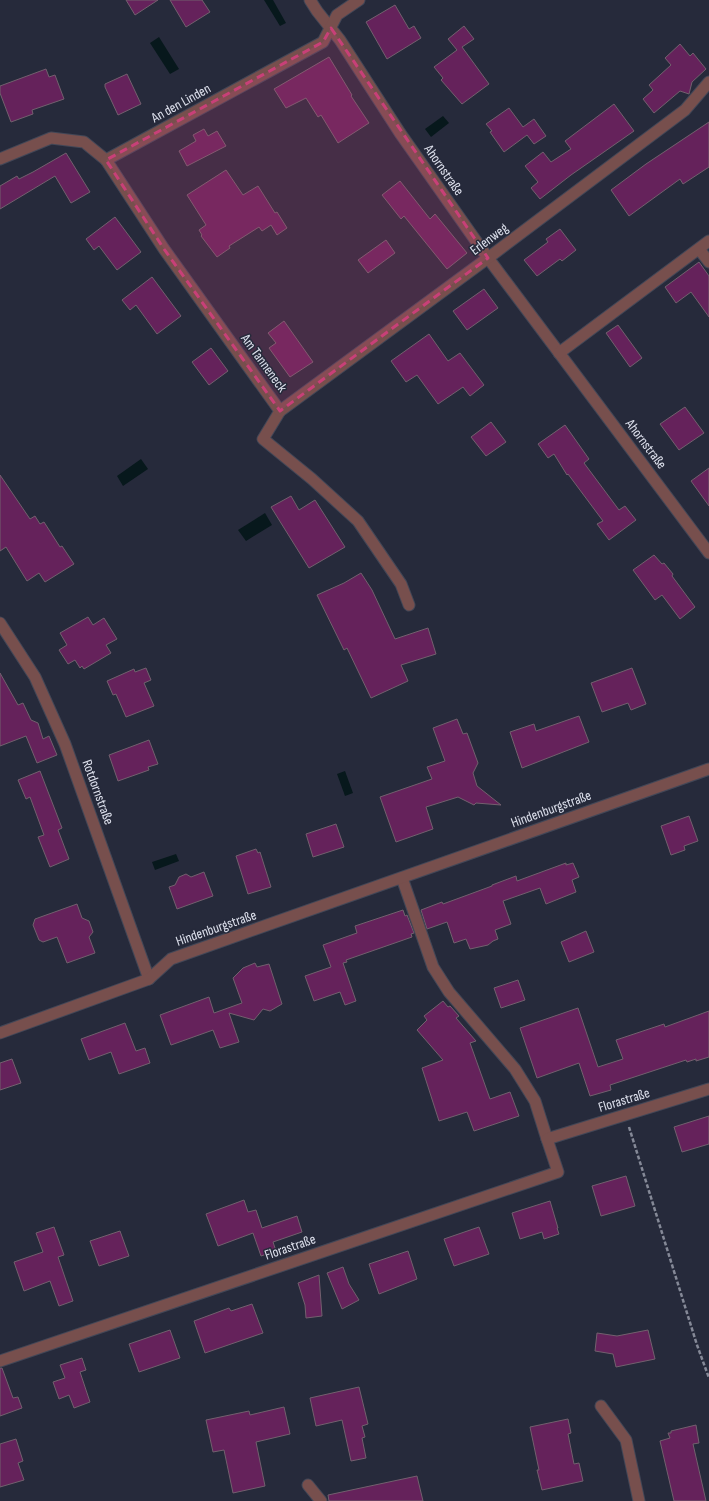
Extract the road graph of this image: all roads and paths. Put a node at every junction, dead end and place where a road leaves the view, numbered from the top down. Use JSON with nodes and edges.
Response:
{"nodes":[{"id":1,"x":310,"y":0,"type":"edge"},
{"id":2,"x":359,"y":0,"type":"edge"},
{"id":3,"x":331,"y":28,"type":"junction"},
{"id":4,"x":709,"y":82,"type":"edge"},
{"id":5,"x":0,"y":159,"type":"edge"},
{"id":6,"x":106,"y":160,"type":"junction"},
{"id":7,"x":709,"y":241,"type":"edge"},
{"id":8,"x":699,"y":249,"type":"junction"},
{"id":9,"x":488,"y":258,"type":"junction"},
{"id":10,"x":709,"y":262,"type":"edge"},
{"id":11,"x":559,"y":353,"type":"junction"},
{"id":12,"x":280,"y":411,"type":"junction"},
{"id":13,"x":709,"y":553,"type":"edge"},
{"id":14,"x":409,"y":604,"type":"dead end"},
{"id":15,"x":0,"y":623,"type":"edge"},
{"id":16,"x":709,"y":769,"type":"edge"},
{"id":17,"x":402,"y":878,"type":"junction"},
{"id":18,"x":149,"y":979,"type":"junction"},
{"id":19,"x":0,"y":1033,"type":"edge"},
{"id":20,"x":709,"y":1089,"type":"edge"},
{"id":21,"x":625,"y":1115,"type":"junction"},
{"id":22,"x":547,"y":1139,"type":"junction"},
{"id":23,"x":0,"y":1361,"type":"edge"},
{"id":24,"x":709,"y":1378,"type":"edge"},
{"id":25,"x":601,"y":1406,"type":"dead end"},
{"id":26,"x":308,"y":1485,"type":"dead end"},
{"id":27,"x":321,"y":1501,"type":"edge"},
{"id":28,"x":639,"y":1501,"type":"edge"}],
"edges":[{"from":1,"to":3,"type":"street","name":"Ahornstraße"},
{"from":2,"to":3,"type":"street","name":"An den Linden"},
{"from":3,"to":6,"type":"street","name":"An den Linden"},
{"from":3,"to":9,"type":"street","name":"Ahornstraße"},
{"from":4,"to":9,"type":"street","name":"Erlenweg"},
{"from":5,"to":6,"type":"street"},
{"from":6,"to":12,"type":"street","name":"Am Tanneneck"},
{"from":7,"to":8,"type":"street"},
{"from":8,"to":10,"type":"street"},
{"from":8,"to":11,"type":"street"},
{"from":9,"to":11,"type":"street","name":"Ahornstraße"},
{"from":9,"to":12,"type":"street","name":"Erlenweg"},
{"from":11,"to":13,"type":"street","name":"Ahornstraße"},
{"from":12,"to":14,"type":"street","name":"Am Tanneneck"},
{"from":15,"to":18,"type":"street","name":"Rotdornstraße"},
{"from":16,"to":17,"type":"street","name":"Hindenburgstraße"},
{"from":17,"to":18,"type":"street","name":"Hindenburgstraße"},
{"from":17,"to":22,"type":"street","name":"Florastraße"},
{"from":18,"to":19,"type":"street","name":"Hindenburgstraße"},
{"from":20,"to":21,"type":"street","name":"Florastraße"},
{"from":21,"to":22,"type":"street","name":"Florastraße"},
{"from":21,"to":24,"type":"path"},
{"from":22,"to":23,"type":"street","name":"Florastraße"},
{"from":25,"to":28,"type":"street"},
{"from":26,"to":27,"type":"street"}]}
